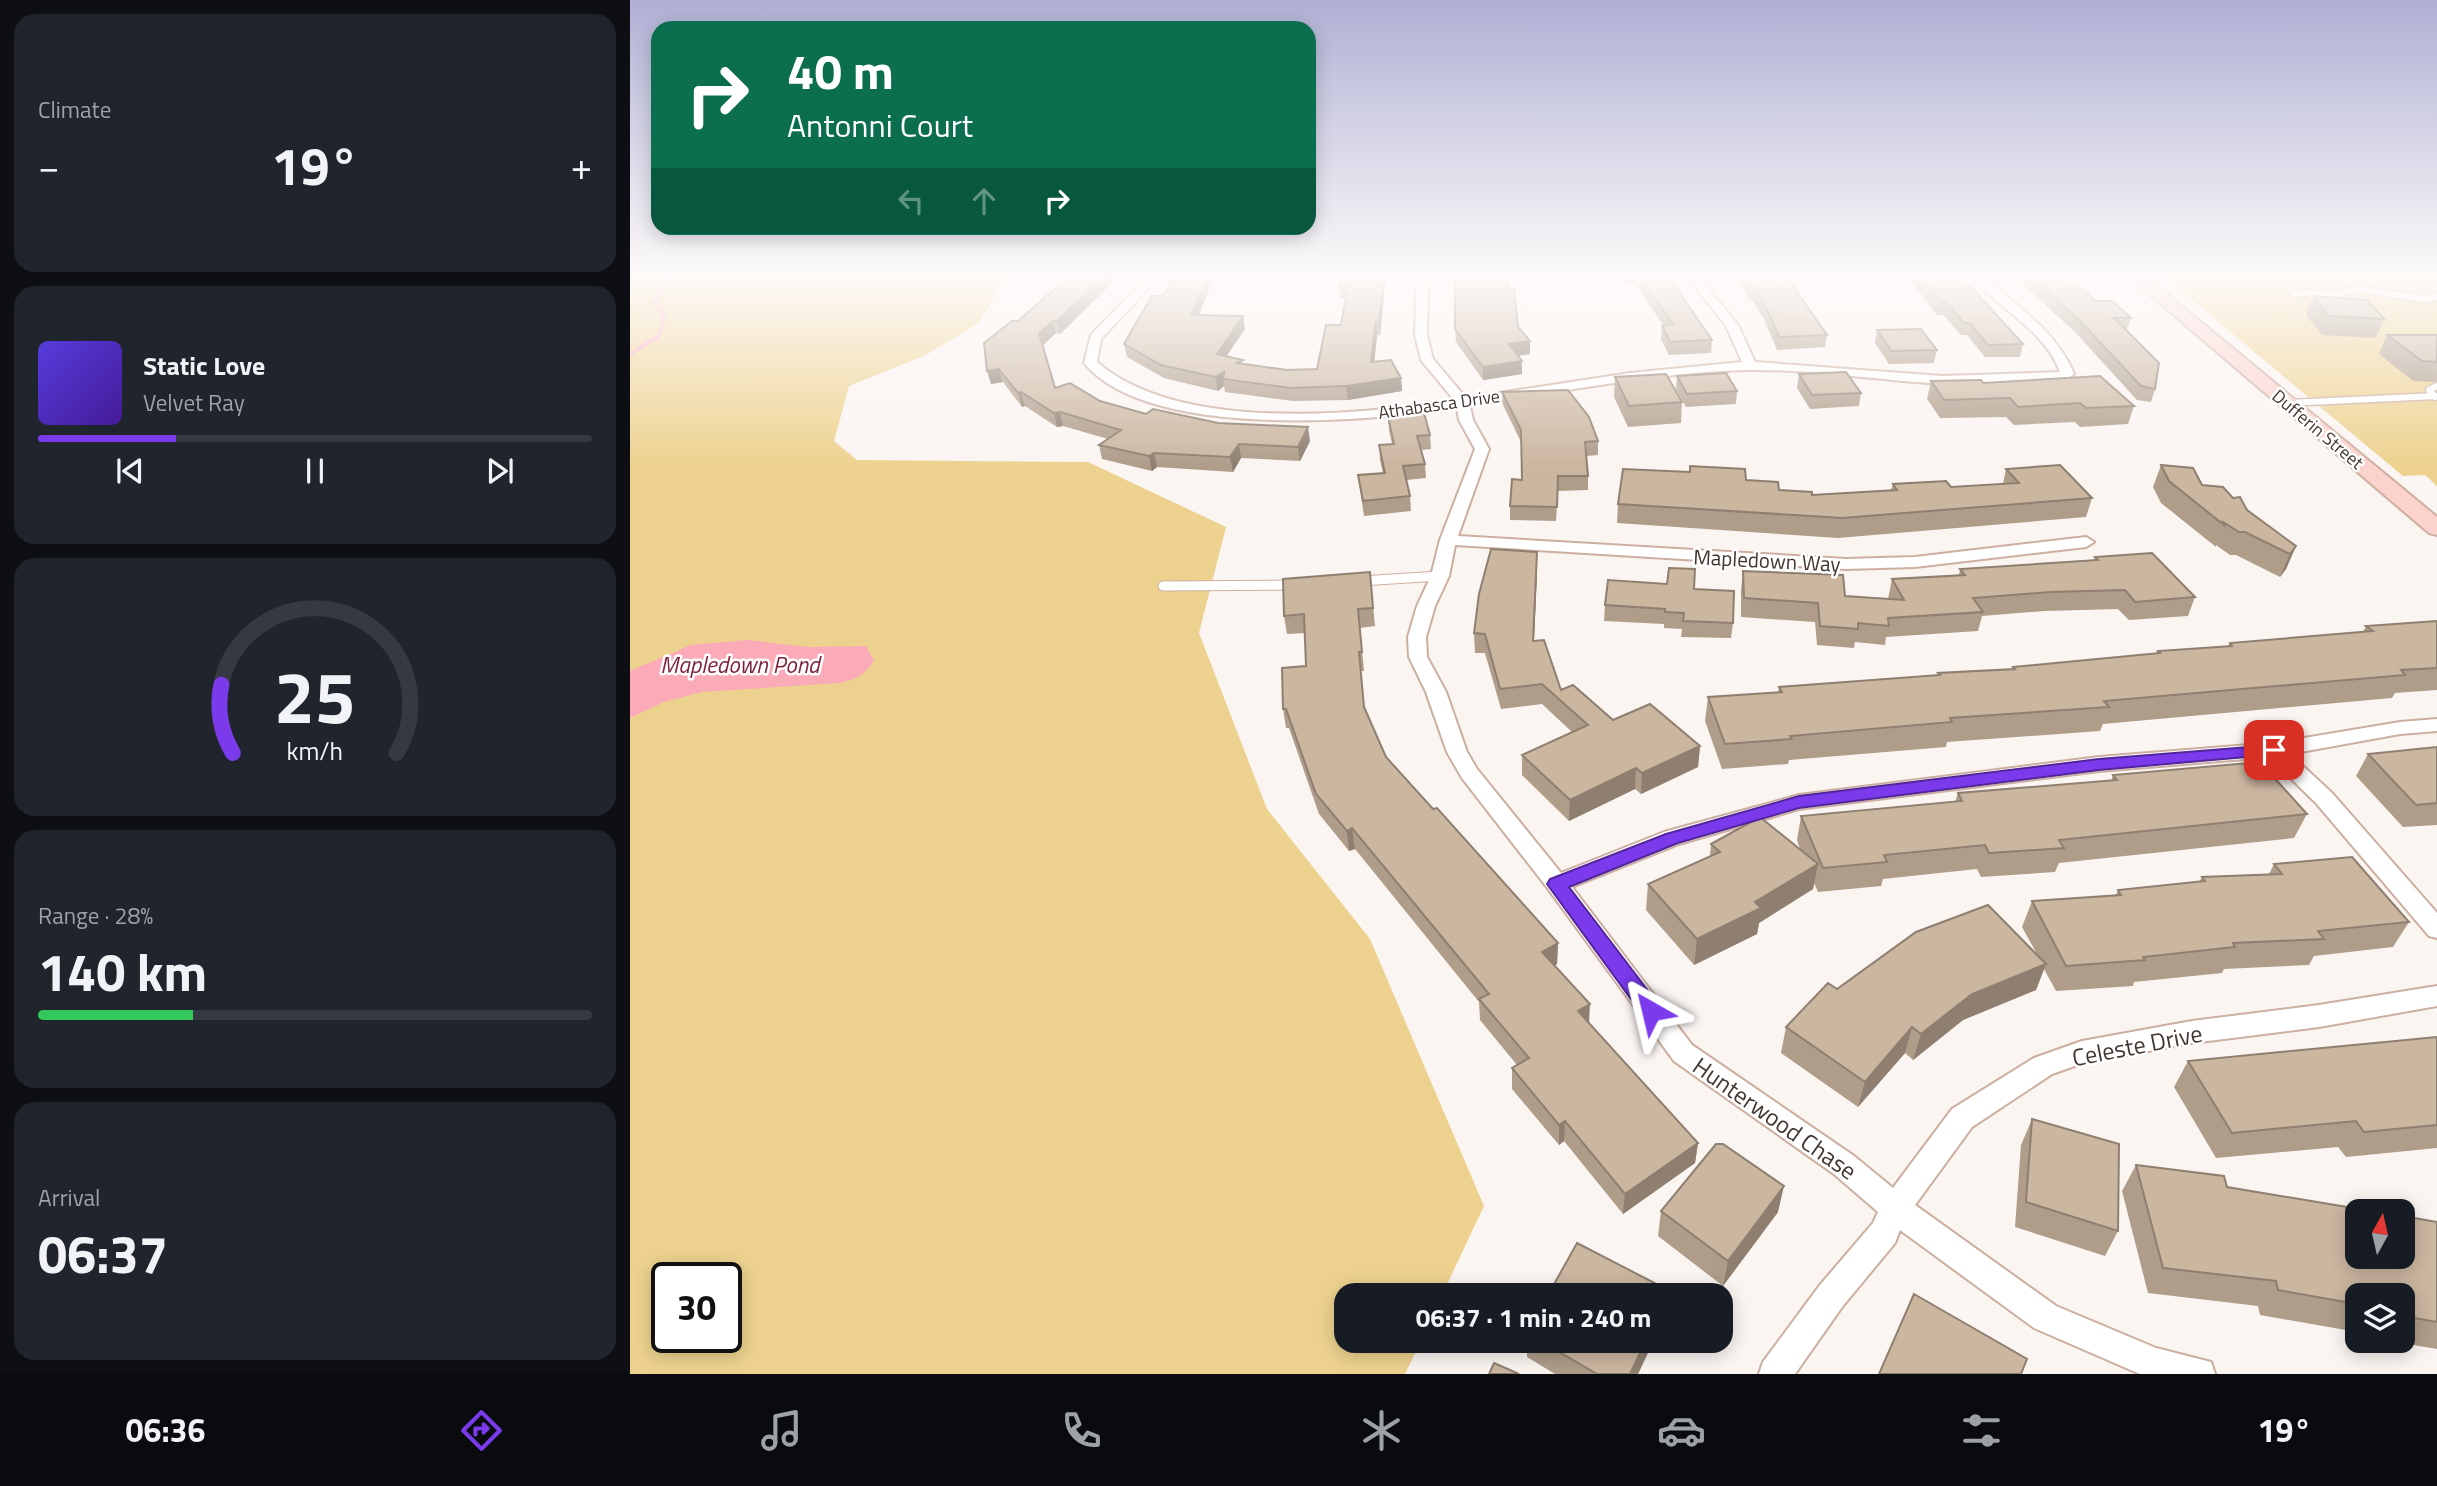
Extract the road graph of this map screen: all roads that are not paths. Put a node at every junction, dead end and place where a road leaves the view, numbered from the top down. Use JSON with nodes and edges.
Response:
{"nodes":[{"id":1,"x":1095,"y":339,"type":"edge"},
{"id":2,"x":1423,"y":339,"type":"edge"},
{"id":3,"x":1738,"y":339,"type":"edge"},
{"id":4,"x":2043,"y":339,"type":"edge"},
{"id":5,"x":2211,"y":339,"type":"edge"},
{"id":6,"x":1750,"y":366,"type":"junction"},
{"id":7,"x":2437,"y":386,"type":"edge"},
{"id":8,"x":2436,"y":396,"type":"edge"},
{"id":9,"x":1463,"y":403,"type":"junction"},
{"id":10,"x":2286,"y":403,"type":"junction"},
{"id":11,"x":2437,"y":528,"type":"edge"},
{"id":12,"x":1448,"y":540,"type":"junction"},
{"id":13,"x":2086,"y":542,"type":"dead end"},
{"id":14,"x":1440,"y":576,"type":"junction"},
{"id":15,"x":1354,"y":582,"type":"edge"},
{"id":16,"x":1313,"y":584,"type":"edge"},
{"id":17,"x":1163,"y":586,"type":"dead end"},
{"id":18,"x":2437,"y":725,"type":"edge"},
{"id":19,"x":2274,"y":750,"type":"junction"},
{"id":20,"x":1557,"y":884,"type":"junction"},
{"id":21,"x":2437,"y":929,"type":"edge"},
{"id":22,"x":2437,"y":996,"type":"edge"},
{"id":23,"x":1895,"y":1208,"type":"junction"},
{"id":24,"x":1776,"y":1374,"type":"edge"},
{"id":25,"x":2199,"y":1374,"type":"edge"}],
"edges":[{"from":1,"to":9,"type":"street","name":"Athabasca Drive"},
{"from":2,"to":9,"type":"street","name":"Hunterwood Chase"},
{"from":3,"to":6,"type":"street"},
{"from":4,"to":6,"type":"street","name":"Athabasca Drive"},
{"from":5,"to":10,"type":"main road","name":"Dufferin Street"},
{"from":6,"to":9,"type":"street","name":"Athabasca Drive"},
{"from":7,"to":8,"type":"lane"},
{"from":8,"to":10,"type":"lane"},
{"from":9,"to":12,"type":"street","name":"Hunterwood Chase"},
{"from":10,"to":11,"type":"main road","name":"Dufferin Street"},
{"from":12,"to":13,"type":"street","name":"Mapledown Way"},
{"from":12,"to":14,"type":"street","name":"Hunterwood Chase"},
{"from":14,"to":15,"type":"lane"},
{"from":14,"to":20,"type":"street","name":"Hunterwood Chase"},
{"from":16,"to":17,"type":"lane"},
{"from":18,"to":19,"type":"street"},
{"from":19,"to":20,"type":"street"},
{"from":19,"to":21,"type":"street"},
{"from":20,"to":23,"type":"street","name":"Hunterwood Chase"},
{"from":22,"to":23,"type":"street","name":"Celeste Drive"},
{"from":23,"to":24,"type":"street","name":"Celeste Drive"},
{"from":23,"to":25,"type":"street","name":"Hunterwood Chase"}]}
